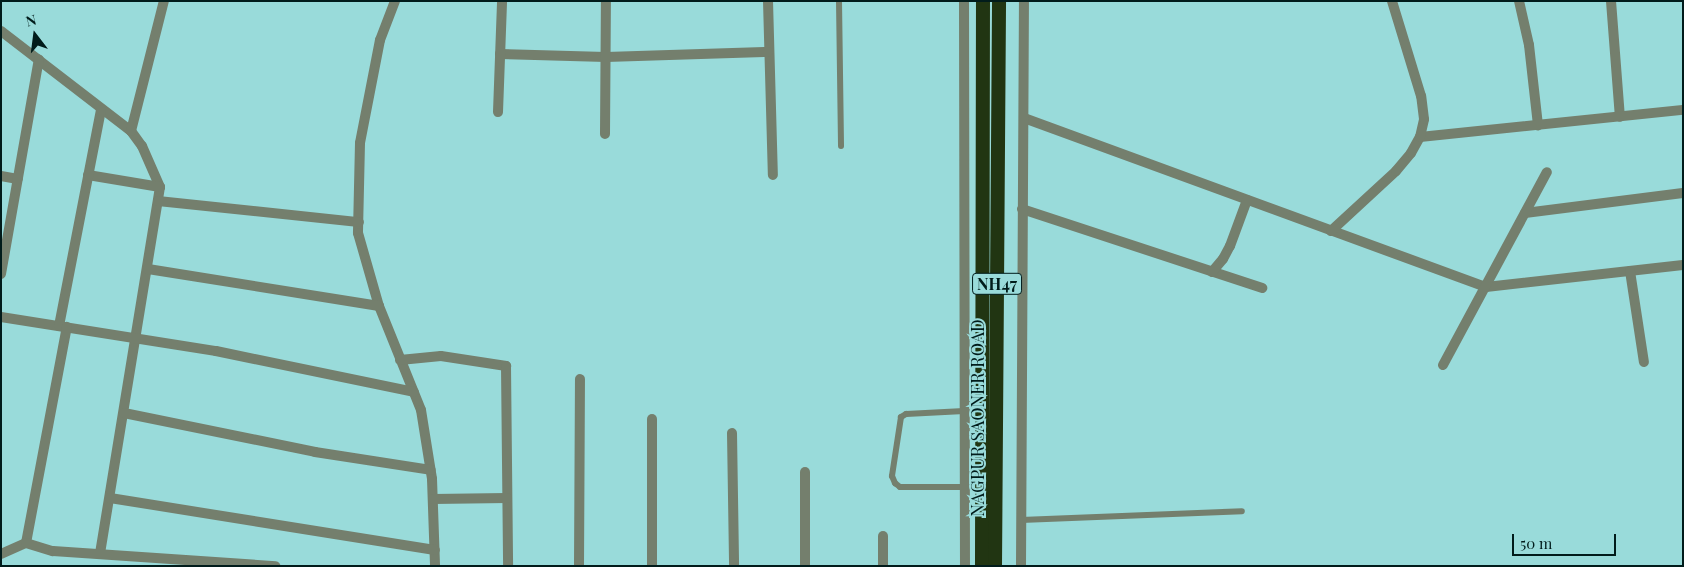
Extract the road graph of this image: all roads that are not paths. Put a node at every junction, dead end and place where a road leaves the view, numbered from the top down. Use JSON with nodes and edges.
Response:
{"nodes":[{"id":1,"x":164,"y":1,"type":"edge"},
{"id":2,"x":395,"y":1,"type":"edge"},
{"id":3,"x":502,"y":1,"type":"edge"},
{"id":4,"x":606,"y":1,"type":"edge"},
{"id":5,"x":768,"y":1,"type":"edge"},
{"id":6,"x":839,"y":1,"type":"edge"},
{"id":7,"x":964,"y":1,"type":"edge"},
{"id":8,"x":983,"y":1,"type":"edge"},
{"id":9,"x":999,"y":1,"type":"edge"},
{"id":10,"x":1024,"y":1,"type":"edge"},
{"id":11,"x":1392,"y":1,"type":"edge"},
{"id":12,"x":1519,"y":1,"type":"edge"},
{"id":13,"x":1611,"y":1,"type":"edge"},
{"id":14,"x":1,"y":31,"type":"edge"},
{"id":15,"x":768,"y":52,"type":"junction"},
{"id":16,"x":500,"y":54,"type":"junction"},
{"id":17,"x":606,"y":57,"type":"junction"},
{"id":18,"x":38,"y":59,"type":"junction"},
{"id":19,"x":100,"y":110,"type":"junction"},
{"id":20,"x":1683,"y":110,"type":"edge"},
{"id":21,"x":498,"y":112,"type":"dead end"},
{"id":22,"x":1620,"y":117,"type":"junction"},
{"id":23,"x":1024,"y":118,"type":"junction"},
{"id":24,"x":1538,"y":125,"type":"junction"},
{"id":25,"x":131,"y":132,"type":"junction"},
{"id":26,"x":605,"y":134,"type":"dead end"},
{"id":27,"x":1420,"y":137,"type":"junction"},
{"id":28,"x":841,"y":146,"type":"dead end"},
{"id":29,"x":1546,"y":172,"type":"dead end"},
{"id":30,"x":88,"y":175,"type":"junction"},
{"id":31,"x":772,"y":175,"type":"dead end"},
{"id":32,"x":1,"y":176,"type":"edge"},
{"id":33,"x":18,"y":179,"type":"junction"},
{"id":34,"x":160,"y":186,"type":"junction"},
{"id":35,"x":1683,"y":194,"type":"edge"},
{"id":36,"x":1247,"y":200,"type":"junction"},
{"id":37,"x":158,"y":201,"type":"junction"},
{"id":38,"x":1022,"y":208,"type":"junction"},
{"id":39,"x":1525,"y":213,"type":"junction"},
{"id":40,"x":359,"y":222,"type":"junction"},
{"id":41,"x":1332,"y":230,"type":"junction"},
{"id":42,"x":1683,"y":265,"type":"edge"},
{"id":43,"x":148,"y":269,"type":"junction"},
{"id":44,"x":1630,"y":271,"type":"junction"},
{"id":45,"x":1212,"y":272,"type":"junction"},
{"id":46,"x":1,"y":274,"type":"edge"},
{"id":47,"x":1486,"y":287,"type":"junction"},
{"id":48,"x":1262,"y":288,"type":"dead end"},
{"id":49,"x":379,"y":306,"type":"junction"},
{"id":50,"x":1,"y":317,"type":"edge"},
{"id":51,"x":63,"y":327,"type":"junction"},
{"id":52,"x":137,"y":338,"type":"junction"},
{"id":53,"x":400,"y":360,"type":"junction"},
{"id":54,"x":1644,"y":362,"type":"dead end"},
{"id":55,"x":1443,"y":365,"type":"dead end"},
{"id":56,"x":580,"y":379,"type":"dead end"},
{"id":57,"x":414,"y":392,"type":"junction"},
{"id":58,"x":964,"y":411,"type":"junction"},
{"id":59,"x":124,"y":412,"type":"junction"},
{"id":60,"x":652,"y":419,"type":"dead end"},
{"id":61,"x":732,"y":433,"type":"dead end"},
{"id":62,"x":430,"y":470,"type":"junction"},
{"id":63,"x":805,"y":472,"type":"dead end"},
{"id":64,"x":965,"y":488,"type":"junction"},
{"id":65,"x":110,"y":498,"type":"junction"},
{"id":66,"x":508,"y":498,"type":"junction"},
{"id":67,"x":433,"y":499,"type":"junction"},
{"id":68,"x":1242,"y":511,"type":"dead end"},
{"id":69,"x":1021,"y":520,"type":"junction"},
{"id":70,"x":883,"y":536,"type":"dead end"},
{"id":71,"x":26,"y":543,"type":"junction"},
{"id":72,"x":435,"y":550,"type":"junction"},
{"id":73,"x":3,"y":554,"type":"edge"},
{"id":74,"x":100,"y":554,"type":"junction"},
{"id":75,"x":4,"y":566,"type":"edge"},
{"id":76,"x":275,"y":566,"type":"edge"},
{"id":77,"x":435,"y":566,"type":"edge"},
{"id":78,"x":508,"y":566,"type":"edge"},
{"id":79,"x":579,"y":566,"type":"edge"},
{"id":80,"x":652,"y":566,"type":"edge"},
{"id":81,"x":734,"y":566,"type":"edge"},
{"id":82,"x":805,"y":566,"type":"edge"},
{"id":83,"x":883,"y":566,"type":"edge"},
{"id":84,"x":965,"y":566,"type":"edge"},
{"id":85,"x":982,"y":566,"type":"edge"},
{"id":86,"x":995,"y":566,"type":"edge"},
{"id":87,"x":1021,"y":566,"type":"edge"}],
"edges":[{"from":1,"to":25,"type":"street"},
{"from":2,"to":40,"type":"street"},
{"from":3,"to":16,"type":"street"},
{"from":4,"to":17,"type":"street"},
{"from":5,"to":15,"type":"street"},
{"from":6,"to":28,"type":"lane"},
{"from":7,"to":58,"type":"street"},
{"from":8,"to":85,"type":"highway","name":"NAGPUR SAONER ROAD","number":"NH47"},
{"from":9,"to":86,"type":"highway","name":"NAGPUR SAONER ROAD","number":"NH47"},
{"from":10,"to":23,"type":"street"},
{"from":11,"to":27,"type":"street"},
{"from":12,"to":24,"type":"street"},
{"from":13,"to":22,"type":"street"},
{"from":14,"to":18,"type":"street"},
{"from":15,"to":17,"type":"street"},
{"from":15,"to":31,"type":"street"},
{"from":16,"to":17,"type":"street"},
{"from":16,"to":21,"type":"street"},
{"from":17,"to":26,"type":"street"},
{"from":18,"to":19,"type":"street"},
{"from":18,"to":33,"type":"street"},
{"from":19,"to":25,"type":"street"},
{"from":19,"to":30,"type":"street"},
{"from":20,"to":22,"type":"street"},
{"from":22,"to":24,"type":"street"},
{"from":23,"to":36,"type":"street"},
{"from":23,"to":38,"type":"street"},
{"from":24,"to":27,"type":"street"},
{"from":25,"to":34,"type":"street"},
{"from":27,"to":41,"type":"street"},
{"from":29,"to":39,"type":"street"},
{"from":30,"to":34,"type":"street"},
{"from":30,"to":51,"type":"street"},
{"from":32,"to":33,"type":"street"},
{"from":33,"to":46,"type":"street"},
{"from":34,"to":37,"type":"street"},
{"from":35,"to":39,"type":"street"},
{"from":36,"to":41,"type":"street"},
{"from":36,"to":45,"type":"street"},
{"from":37,"to":40,"type":"street"},
{"from":37,"to":43,"type":"street"},
{"from":38,"to":45,"type":"street"},
{"from":38,"to":69,"type":"street"},
{"from":39,"to":47,"type":"street"},
{"from":40,"to":49,"type":"street"},
{"from":41,"to":47,"type":"street"},
{"from":42,"to":44,"type":"street"},
{"from":43,"to":49,"type":"street"},
{"from":43,"to":52,"type":"street"},
{"from":44,"to":47,"type":"street"},
{"from":44,"to":54,"type":"street"},
{"from":45,"to":48,"type":"street"},
{"from":47,"to":55,"type":"street"},
{"from":49,"to":53,"type":"street"},
{"from":50,"to":51,"type":"street"},
{"from":51,"to":52,"type":"street"},
{"from":51,"to":71,"type":"street"},
{"from":52,"to":57,"type":"street"},
{"from":52,"to":59,"type":"street"},
{"from":53,"to":57,"type":"street"},
{"from":53,"to":66,"type":"street"},
{"from":56,"to":79,"type":"street"},
{"from":57,"to":62,"type":"street"},
{"from":58,"to":64,"type":"street"},
{"from":58,"to":64,"type":"lane"},
{"from":59,"to":62,"type":"street"},
{"from":59,"to":65,"type":"street"},
{"from":60,"to":80,"type":"street"},
{"from":61,"to":81,"type":"street"},
{"from":62,"to":67,"type":"street"},
{"from":63,"to":82,"type":"street"},
{"from":64,"to":84,"type":"street"},
{"from":65,"to":72,"type":"street"},
{"from":65,"to":74,"type":"street"},
{"from":66,"to":67,"type":"street"},
{"from":66,"to":78,"type":"street"},
{"from":67,"to":72,"type":"street"},
{"from":68,"to":69,"type":"lane"},
{"from":69,"to":87,"type":"street"},
{"from":70,"to":83,"type":"street"},
{"from":71,"to":73,"type":"street"},
{"from":71,"to":74,"type":"street"},
{"from":72,"to":77,"type":"street"},
{"from":73,"to":75,"type":"street"},
{"from":74,"to":76,"type":"street"}]}
